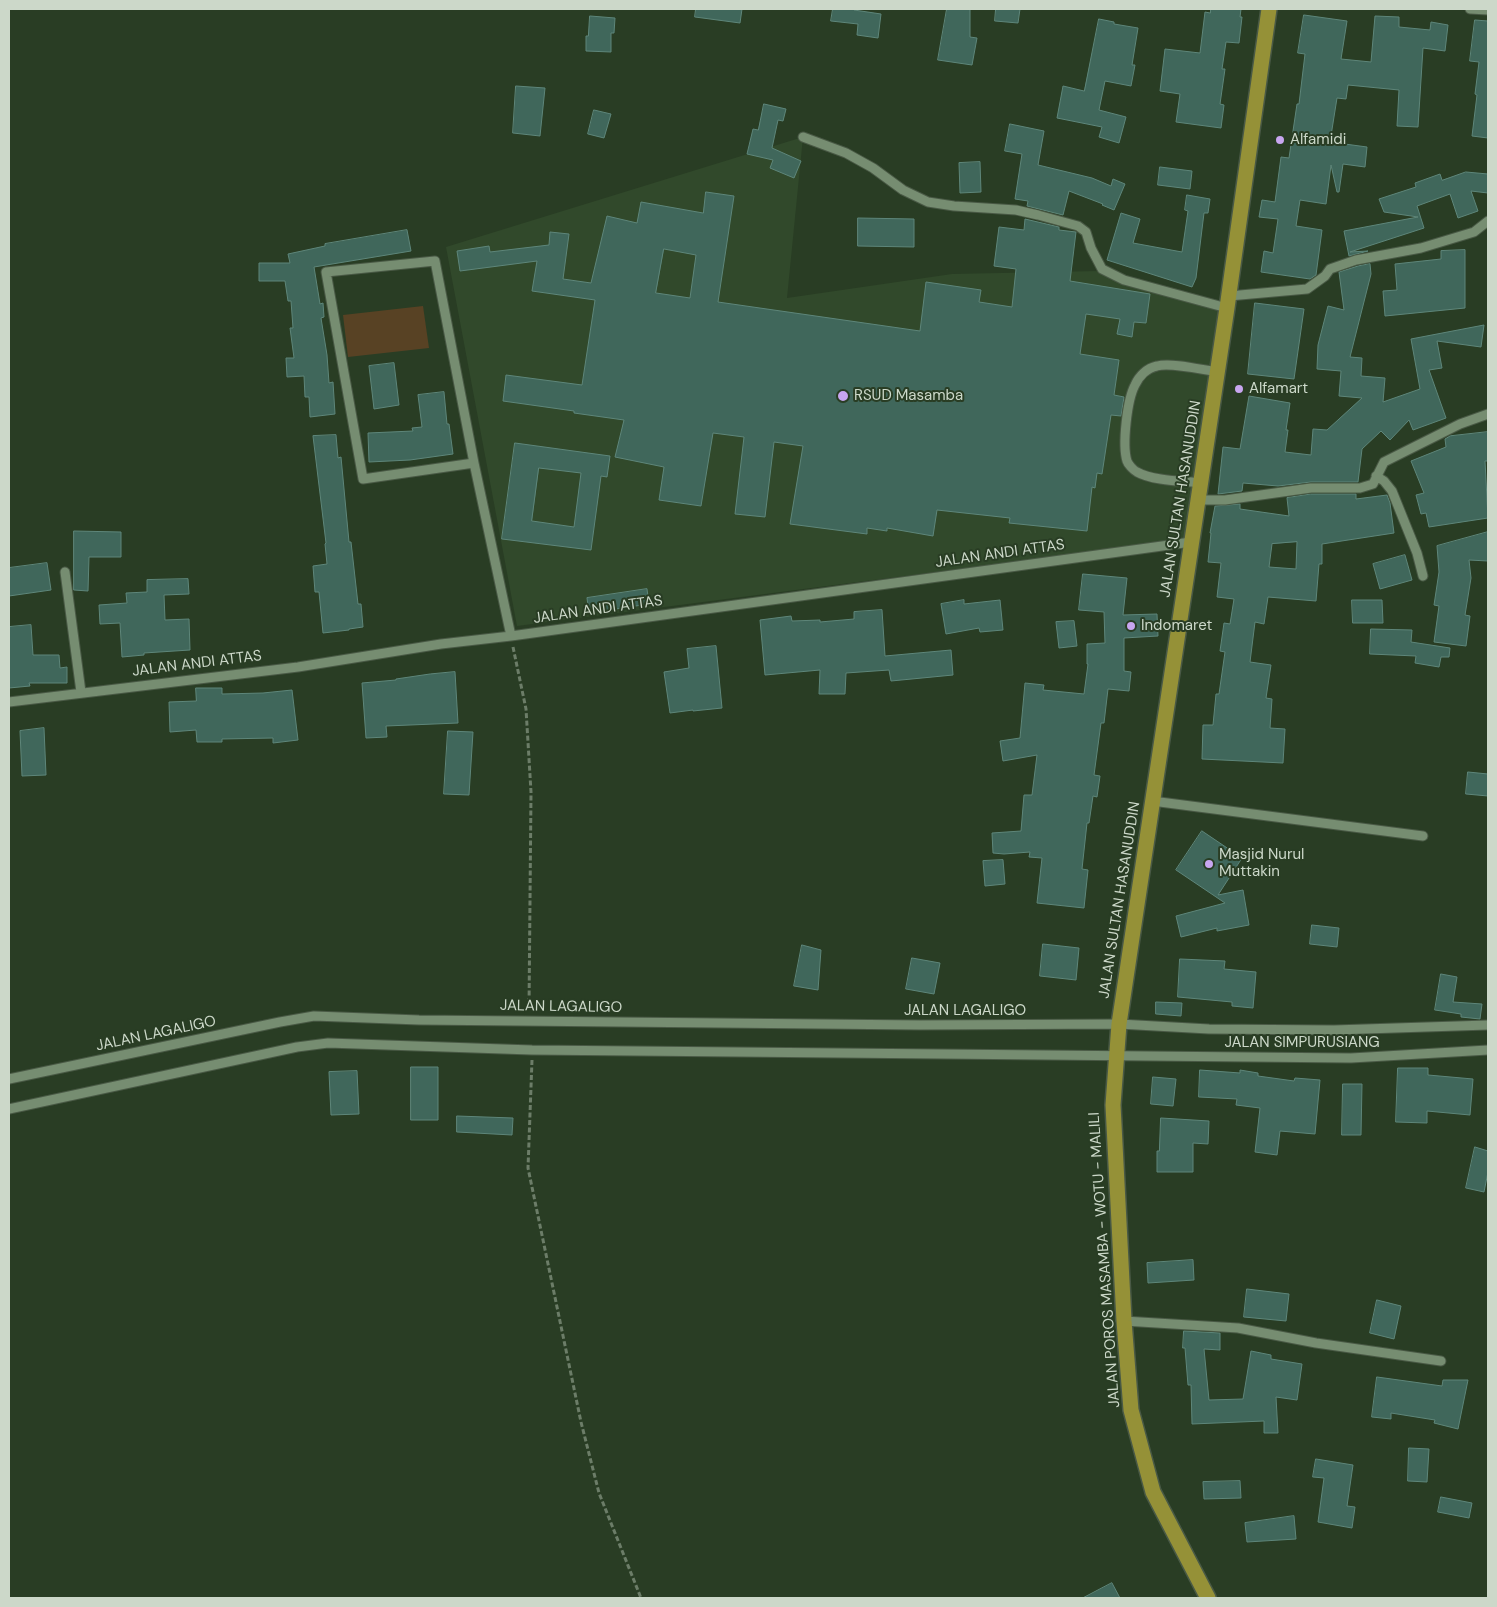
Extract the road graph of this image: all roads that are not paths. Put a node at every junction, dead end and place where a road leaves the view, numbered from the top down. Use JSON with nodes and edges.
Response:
{"nodes":[{"id":1,"x":1269,"y":9,"type":"edge"},
{"id":2,"x":1470,"y":9,"type":"edge"},
{"id":3,"x":1488,"y":10,"type":"edge"},
{"id":4,"x":804,"y":136,"type":"dead end"},
{"id":5,"x":1488,"y":221,"type":"edge"},
{"id":6,"x":1228,"y":302,"type":"junction"},
{"id":7,"x":1218,"y":372,"type":"junction"},
{"id":8,"x":1488,"y":414,"type":"edge"},
{"id":9,"x":474,"y":463,"type":"junction"},
{"id":10,"x":1376,"y":476,"type":"junction"},
{"id":11,"x":1201,"y":483,"type":"junction"},
{"id":12,"x":1199,"y":500,"type":"junction"},
{"id":13,"x":1191,"y":542,"type":"junction"},
{"id":14,"x":65,"y":572,"type":"dead end"},
{"id":15,"x":1423,"y":576,"type":"dead end"},
{"id":16,"x":511,"y":636,"type":"junction"},
{"id":17,"x":81,"y":692,"type":"junction"},
{"id":18,"x":9,"y":702,"type":"edge"},
{"id":19,"x":1152,"y":801,"type":"junction"},
{"id":20,"x":1423,"y":836,"type":"dead end"},
{"id":21,"x":1119,"y":1024,"type":"junction"},
{"id":22,"x":1488,"y":1025,"type":"edge"},
{"id":23,"x":1488,"y":1050,"type":"edge"},
{"id":24,"x":1116,"y":1056,"type":"junction"},
{"id":25,"x":9,"y":1079,"type":"edge"},
{"id":26,"x":9,"y":1109,"type":"edge"},
{"id":27,"x":1124,"y":1321,"type":"junction"},
{"id":28,"x":1441,"y":1360,"type":"dead end"},
{"id":29,"x":1208,"y":1598,"type":"edge"}],
"edges":[{"from":1,"to":6,"type":"highway","name":"JALAN SULTAN HASANUDDIN"},
{"from":2,"to":3,"type":"street"},
{"from":4,"to":6,"type":"street"},
{"from":5,"to":6,"type":"street"},
{"from":6,"to":7,"type":"highway","name":"JALAN SULTAN HASANUDDIN"},
{"from":7,"to":11,"type":"highway","name":"JALAN SULTAN HASANUDDIN"},
{"from":7,"to":11,"type":"street"},
{"from":8,"to":10,"type":"street"},
{"from":9,"to":9,"type":"street"},
{"from":9,"to":16,"type":"street"},
{"from":10,"to":12,"type":"street"},
{"from":10,"to":15,"type":"street"},
{"from":11,"to":12,"type":"highway","name":"JALAN SULTAN HASANUDDIN"},
{"from":12,"to":13,"type":"highway","name":"JALAN SULTAN HASANUDDIN"},
{"from":13,"to":16,"type":"street","name":"JALAN ANDI ATTAS"},
{"from":13,"to":19,"type":"highway","name":"JALAN SULTAN HASANUDDIN"},
{"from":14,"to":17,"type":"street"},
{"from":16,"to":17,"type":"street","name":"JALAN ANDI ATTAS"},
{"from":17,"to":18,"type":"street","name":"JALAN ANDI ATTAS"},
{"from":19,"to":20,"type":"street"},
{"from":19,"to":21,"type":"highway","name":"JALAN SULTAN HASANUDDIN"},
{"from":21,"to":22,"type":"street","name":"JALAN SIMPURUSIANG"},
{"from":21,"to":24,"type":"highway","name":"JALAN POROS MASAMBA - WOTU - MALILI"},
{"from":21,"to":25,"type":"street","name":"JALAN LAGALIGO"},
{"from":23,"to":24,"type":"street","name":"JALAN SIMPURUSIANG"},
{"from":24,"to":26,"type":"street"},
{"from":24,"to":27,"type":"highway","name":"JALAN POROS MASAMBA - WOTU - MALILI"},
{"from":27,"to":28,"type":"street"},
{"from":27,"to":29,"type":"highway","name":"JALAN POROS MASAMBA - WOTU - MALILI"}]}
